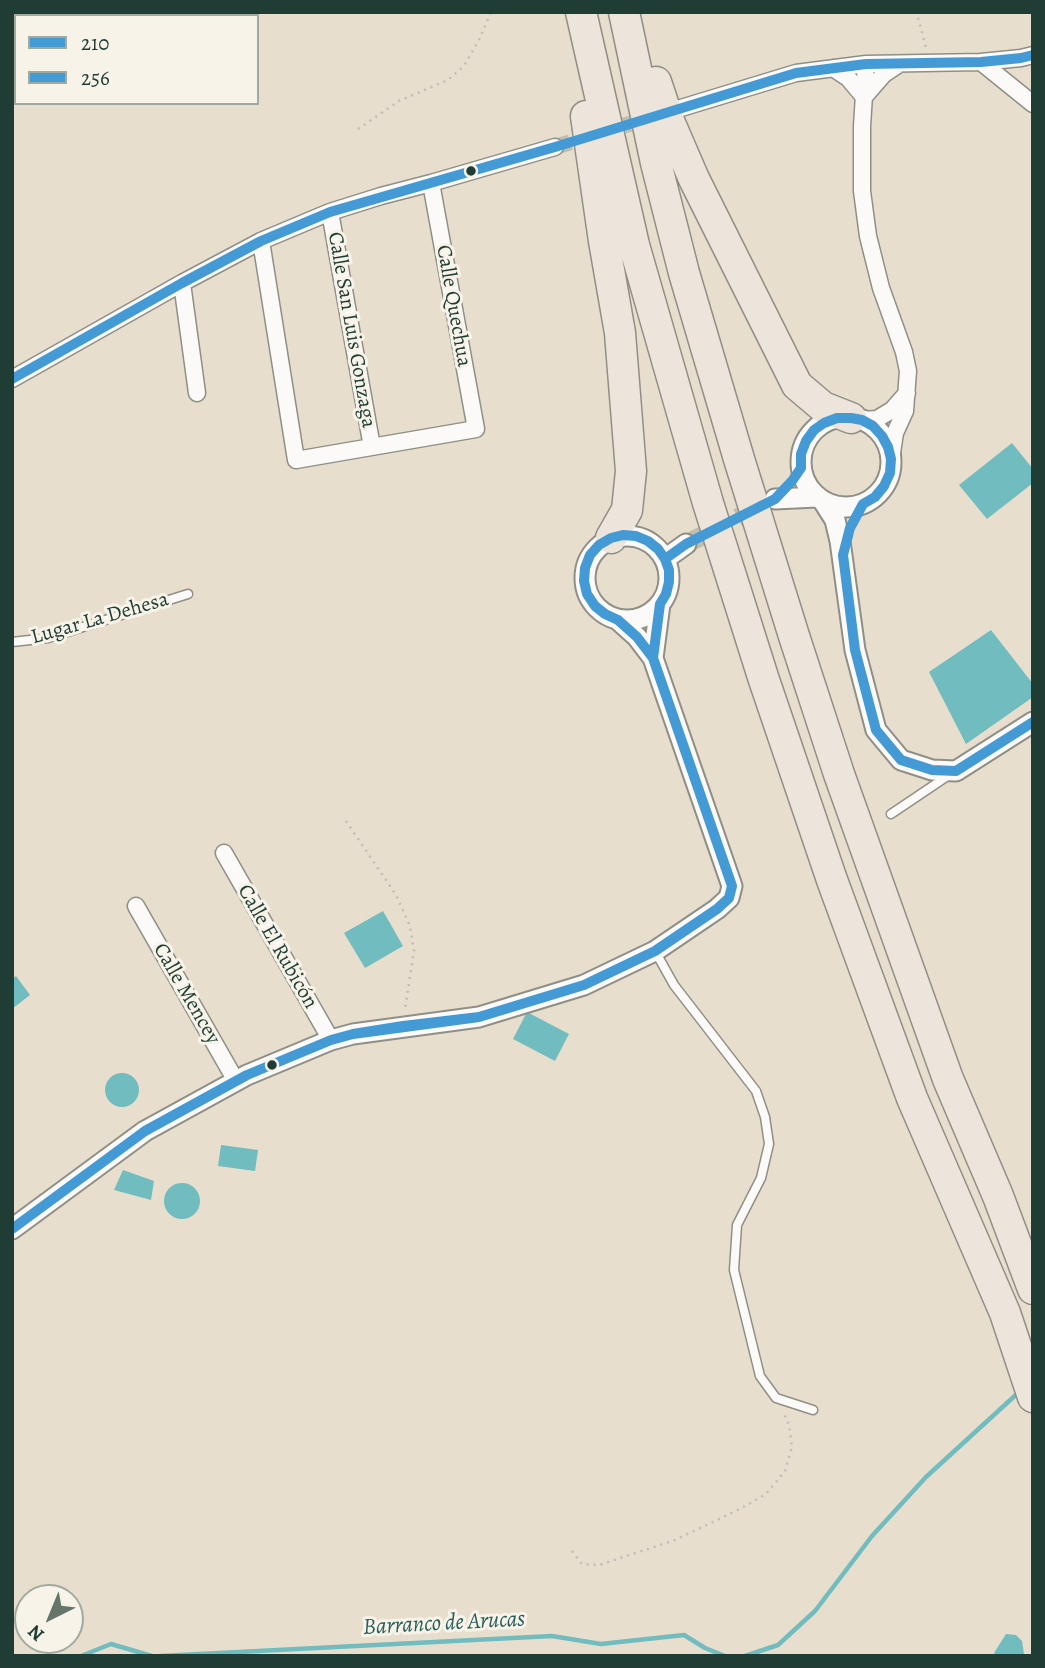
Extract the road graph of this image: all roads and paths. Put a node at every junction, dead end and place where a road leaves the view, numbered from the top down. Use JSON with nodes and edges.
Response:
{"nodes":[{"id":1,"x":491,"y":12,"type":"edge"},
{"id":2,"x":570,"y":12,"type":"edge"},
{"id":3,"x":580,"y":12,"type":"edge"},
{"id":4,"x":624,"y":12,"type":"edge"},
{"id":5,"x":636,"y":12,"type":"edge"},
{"id":6,"x":914,"y":12,"type":"edge"},
{"id":7,"x":1033,"y":55,"type":"edge"},
{"id":8,"x":981,"y":62,"type":"junction"},
{"id":9,"x":866,"y":64,"type":"junction"},
{"id":10,"x":899,"y":64,"type":"junction"},
{"id":11,"x":930,"y":64,"type":"junction"},
{"id":12,"x":833,"y":68,"type":"junction"},
{"id":13,"x":864,"y":97,"type":"junction"},
{"id":14,"x":1033,"y":104,"type":"edge"},
{"id":15,"x":681,"y":108,"type":"dead end"},
{"id":16,"x":358,"y":128,"type":"dead end"},
{"id":17,"x":555,"y":147,"type":"tunnel mouth"},
{"id":18,"x":431,"y":183,"type":"junction"},
{"id":19,"x":330,"y":212,"type":"junction"},
{"id":20,"x":261,"y":241,"type":"junction"},
{"id":21,"x":182,"y":283,"type":"junction"},
{"id":22,"x":12,"y":379,"type":"edge"},
{"id":23,"x":197,"y":393,"type":"dead end"},
{"id":24,"x":907,"y":393,"type":"junction"},
{"id":25,"x":856,"y":419,"type":"junction"},
{"id":26,"x":372,"y":447,"type":"junction"},
{"id":27,"x":891,"y":459,"type":"junction"},
{"id":28,"x":801,"y":468,"type":"junction"},
{"id":29,"x":820,"y":499,"type":"junction"},
{"id":30,"x":863,"y":504,"type":"junction"},
{"id":31,"x":611,"y":538,"type":"junction"},
{"id":32,"x":686,"y":544,"type":"tunnel mouth"},
{"id":33,"x":843,"y":555,"type":"junction"},
{"id":34,"x":665,"y":559,"type":"junction"},
{"id":35,"x":188,"y":594,"type":"dead end"},
{"id":36,"x":660,"y":604,"type":"junction"},
{"id":37,"x":618,"y":620,"type":"junction"},
{"id":38,"x":12,"y":642,"type":"edge"},
{"id":39,"x":653,"y":657,"type":"junction"},
{"id":40,"x":1033,"y":722,"type":"edge"},
{"id":41,"x":956,"y":771,"type":"junction"},
{"id":42,"x":891,"y":814,"type":"dead end"},
{"id":43,"x":346,"y":821,"type":"dead end"},
{"id":44,"x":224,"y":853,"type":"dead end"},
{"id":45,"x":136,"y":906,"type":"dead end"},
{"id":46,"x":655,"y":950,"type":"junction"},
{"id":47,"x":403,"y":1026,"type":"junction"},
{"id":48,"x":331,"y":1040,"type":"junction"},
{"id":49,"x":236,"y":1081,"type":"junction"},
{"id":50,"x":999,"y":1199,"type":"junction"},
{"id":51,"x":12,"y":1228,"type":"edge"},
{"id":52,"x":1033,"y":1243,"type":"edge"},
{"id":53,"x":1033,"y":1289,"type":"edge"},
{"id":54,"x":1033,"y":1397,"type":"edge"},
{"id":55,"x":776,"y":1398,"type":"junction"},
{"id":56,"x":813,"y":1410,"type":"dead end"},
{"id":57,"x":572,"y":1551,"type":"dead end"}],
"edges":[{"from":1,"to":16,"type":"path"},
{"from":2,"to":31,"type":"highway"},
{"from":3,"to":54,"type":"highway"},
{"from":4,"to":50,"type":"highway"},
{"from":5,"to":25,"type":"highway"},
{"from":6,"to":11,"type":"path"},
{"from":7,"to":8,"type":"street"},
{"from":8,"to":11,"type":"street"},
{"from":8,"to":14,"type":"street"},
{"from":9,"to":10,"type":"street"},
{"from":9,"to":12,"type":"street"},
{"from":9,"to":13,"type":"street"},
{"from":10,"to":11,"type":"street"},
{"from":10,"to":13,"type":"street"},
{"from":12,"to":13,"type":"street"},
{"from":12,"to":15,"type":"street"},
{"from":13,"to":24,"type":"street"},
{"from":17,"to":18,"type":"street"},
{"from":18,"to":19,"type":"street"},
{"from":18,"to":26,"type":"street","name":"Calle Quechua"},
{"from":19,"to":20,"type":"street"},
{"from":19,"to":26,"type":"street","name":"Calle San Luis Gonzaga"},
{"from":20,"to":21,"type":"street"},
{"from":20,"to":26,"type":"street"},
{"from":21,"to":22,"type":"street"},
{"from":21,"to":23,"type":"street"},
{"from":24,"to":25,"type":"street"},
{"from":24,"to":27,"type":"street"},
{"from":25,"to":27,"type":"street"},
{"from":25,"to":28,"type":"street"},
{"from":27,"to":30,"type":"street"},
{"from":28,"to":29,"type":"street"},
{"from":28,"to":29,"type":"street"},
{"from":29,"to":30,"type":"street"},
{"from":29,"to":33,"type":"street"},
{"from":30,"to":33,"type":"street"},
{"from":31,"to":34,"type":"street"},
{"from":31,"to":37,"type":"street"},
{"from":32,"to":34,"type":"street"},
{"from":33,"to":41,"type":"street"},
{"from":34,"to":36,"type":"street"},
{"from":35,"to":38,"type":"lane","name":"Lugar La Dehesa"},
{"from":36,"to":37,"type":"street"},
{"from":36,"to":39,"type":"street"},
{"from":37,"to":39,"type":"street"},
{"from":39,"to":46,"type":"street"},
{"from":40,"to":41,"type":"street"},
{"from":41,"to":42,"type":"lane"},
{"from":43,"to":47,"type":"path"},
{"from":44,"to":48,"type":"street","name":"Calle El Rubicón"},
{"from":45,"to":49,"type":"street","name":"Calle Mencey"},
{"from":46,"to":47,"type":"street"},
{"from":46,"to":55,"type":"lane"},
{"from":47,"to":48,"type":"street"},
{"from":48,"to":49,"type":"street"},
{"from":49,"to":51,"type":"street"},
{"from":50,"to":52,"type":"highway"},
{"from":50,"to":53,"type":"highway"},
{"from":55,"to":56,"type":"lane"},
{"from":55,"to":57,"type":"path"}]}
